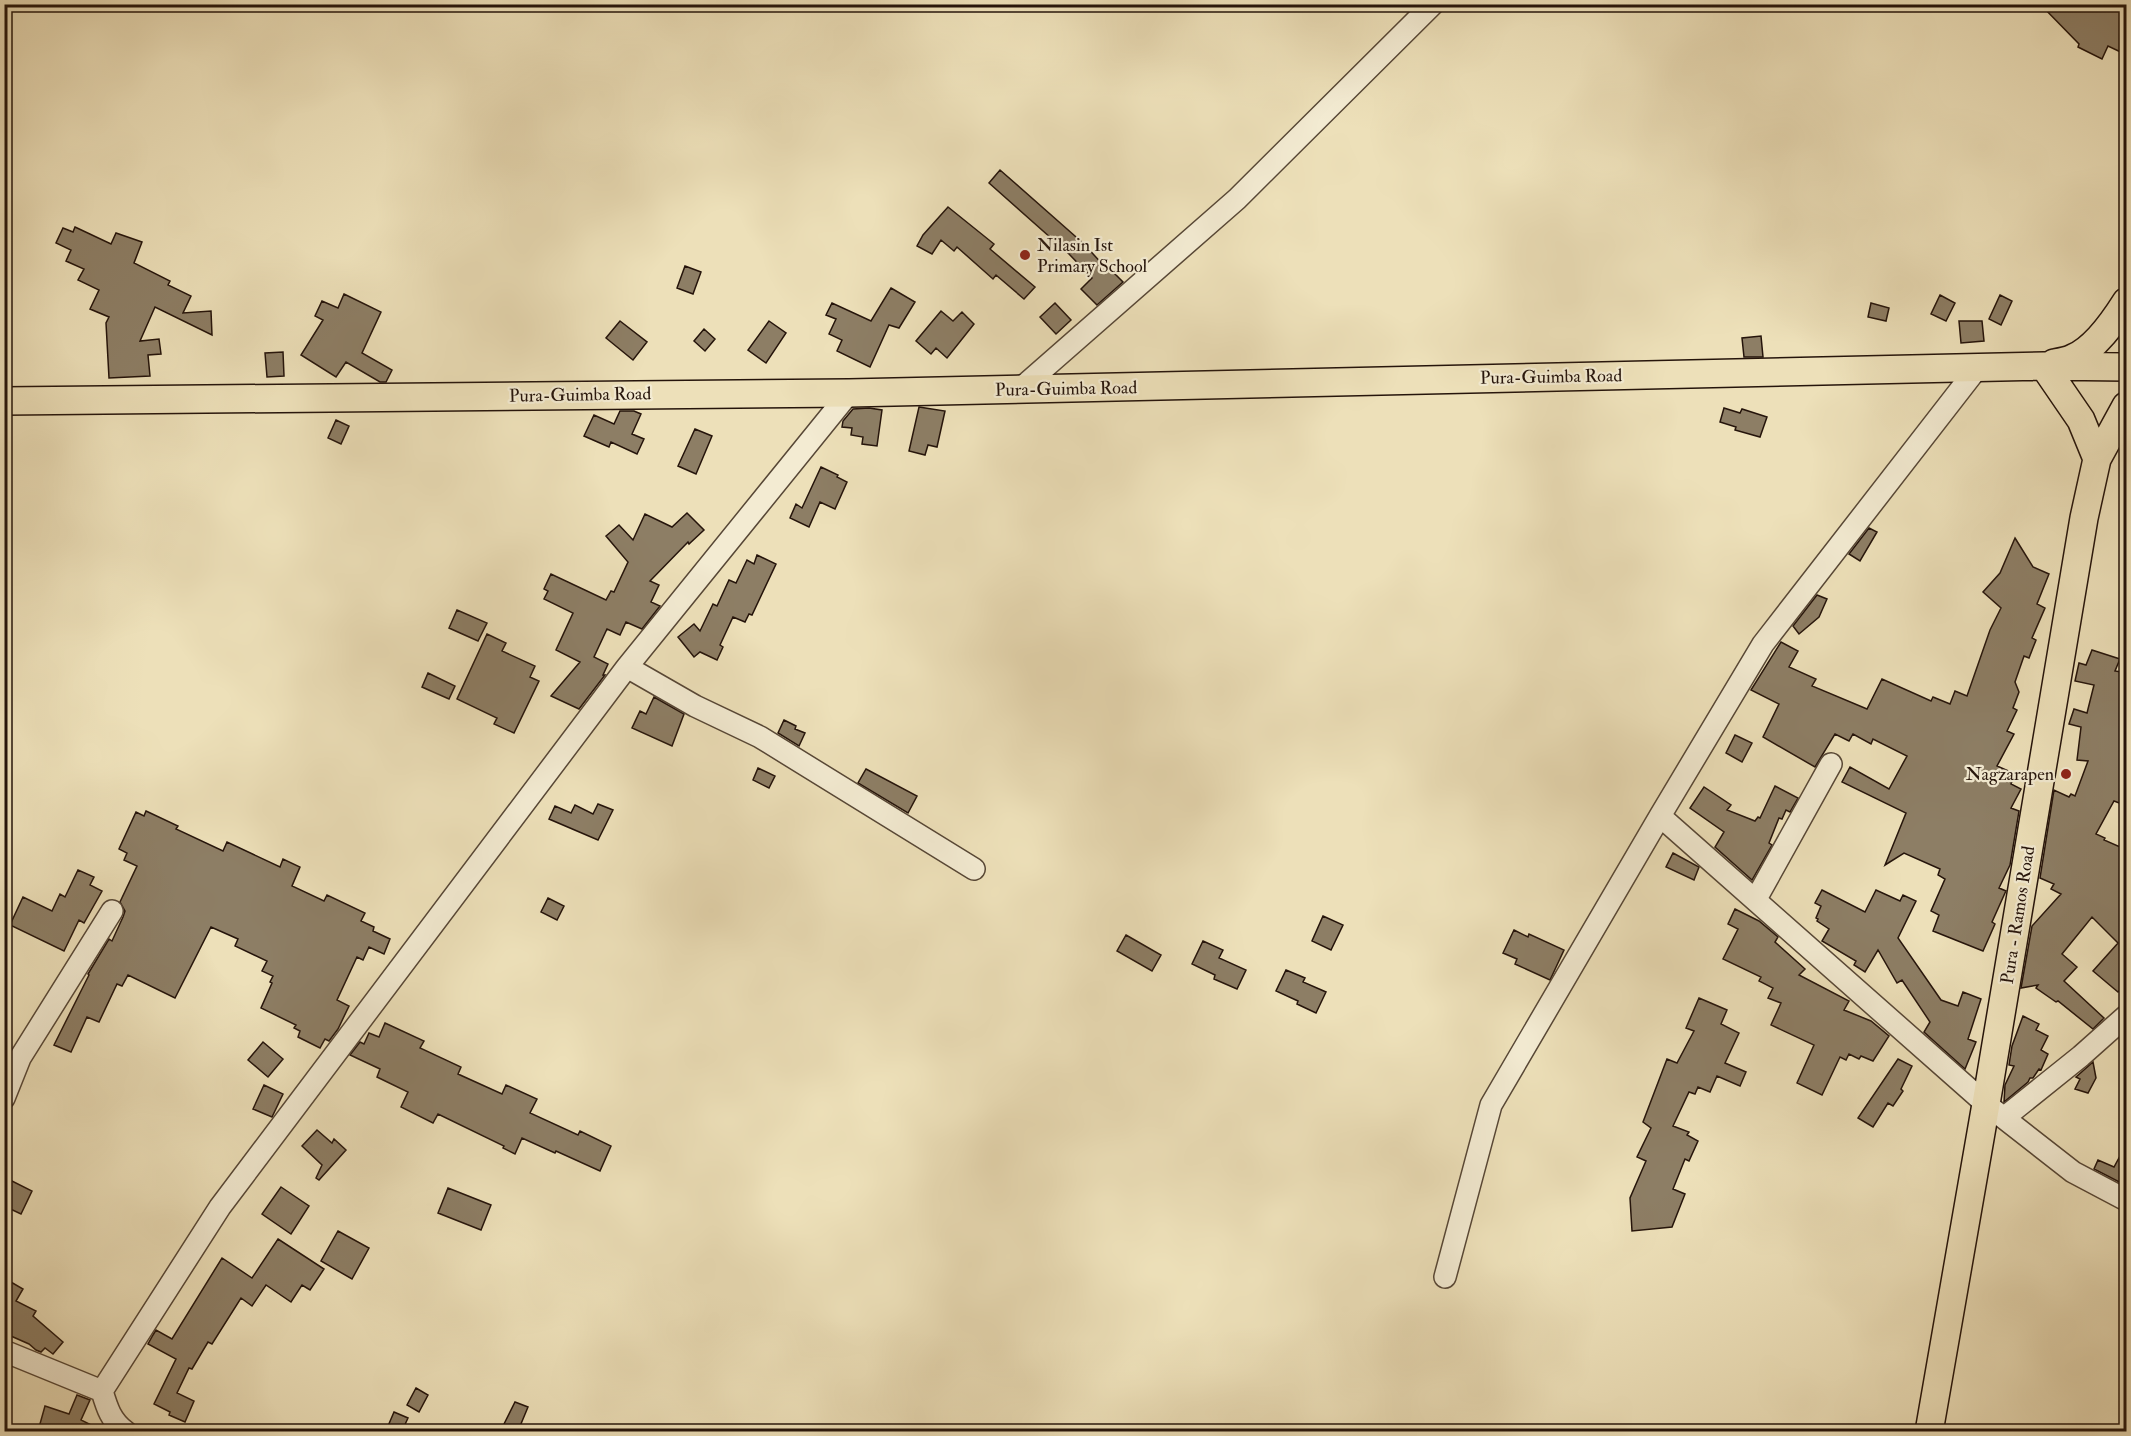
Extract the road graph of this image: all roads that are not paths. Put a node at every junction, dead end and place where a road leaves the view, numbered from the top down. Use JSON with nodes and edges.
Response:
{"nodes":[{"id":1,"x":1433,"y":4,"type":"edge"},
{"id":2,"x":2127,"y":302,"type":"edge"},
{"id":3,"x":2044,"y":366,"type":"junction"},
{"id":4,"x":1978,"y":367,"type":"junction"},
{"id":5,"x":2127,"y":367,"type":"edge"},
{"id":6,"x":1019,"y":390,"type":"junction"},
{"id":7,"x":849,"y":393,"type":"junction"},
{"id":8,"x":4,"y":401,"type":"edge"},
{"id":9,"x":2127,"y":406,"type":"edge"},
{"id":10,"x":2097,"y":459,"type":"junction"},
{"id":11,"x":627,"y":667,"type":"junction"},
{"id":12,"x":1831,"y":764,"type":"dead end"},
{"id":13,"x":1660,"y":816,"type":"junction"},
{"id":14,"x":974,"y":869,"type":"dead end"},
{"id":15,"x":1756,"y":899,"type":"junction"},
{"id":16,"x":112,"y":911,"type":"dead end"},
{"id":17,"x":2127,"y":1016,"type":"edge"},
{"id":18,"x":4,"y":1098,"type":"edge"},
{"id":19,"x":1996,"y":1111,"type":"junction"},
{"id":20,"x":2127,"y":1200,"type":"edge"},
{"id":21,"x":1445,"y":1277,"type":"dead end"},
{"id":22,"x":4,"y":1351,"type":"edge"},
{"id":23,"x":102,"y":1391,"type":"junction"},
{"id":24,"x":126,"y":1431,"type":"edge"},
{"id":25,"x":1929,"y":1431,"type":"edge"}],
"edges":[{"from":1,"to":6,"type":"street"},
{"from":2,"to":3,"type":"main road"},
{"from":3,"to":4,"type":"main road","name":"Pura-Guimba Road"},
{"from":3,"to":5,"type":"main road","name":"Pura-Guimba Road"},
{"from":3,"to":10,"type":"main road"},
{"from":4,"to":6,"type":"main road","name":"Pura-Guimba Road"},
{"from":4,"to":13,"type":"street"},
{"from":6,"to":7,"type":"main road","name":"Pura-Guimba Road"},
{"from":7,"to":8,"type":"main road","name":"Pura-Guimba Road"},
{"from":7,"to":11,"type":"street"},
{"from":9,"to":10,"type":"main road","name":"Pura - Ramos Road"},
{"from":10,"to":19,"type":"main road","name":"Pura - Ramos Road"},
{"from":11,"to":14,"type":"street"},
{"from":11,"to":23,"type":"street"},
{"from":12,"to":15,"type":"street"},
{"from":13,"to":15,"type":"street"},
{"from":13,"to":21,"type":"street"},
{"from":15,"to":19,"type":"street"},
{"from":16,"to":18,"type":"street"},
{"from":17,"to":19,"type":"street"},
{"from":19,"to":20,"type":"street"},
{"from":19,"to":25,"type":"main road","name":"Pura - Ramos Road"},
{"from":22,"to":23,"type":"street"},
{"from":23,"to":24,"type":"street"}]}
